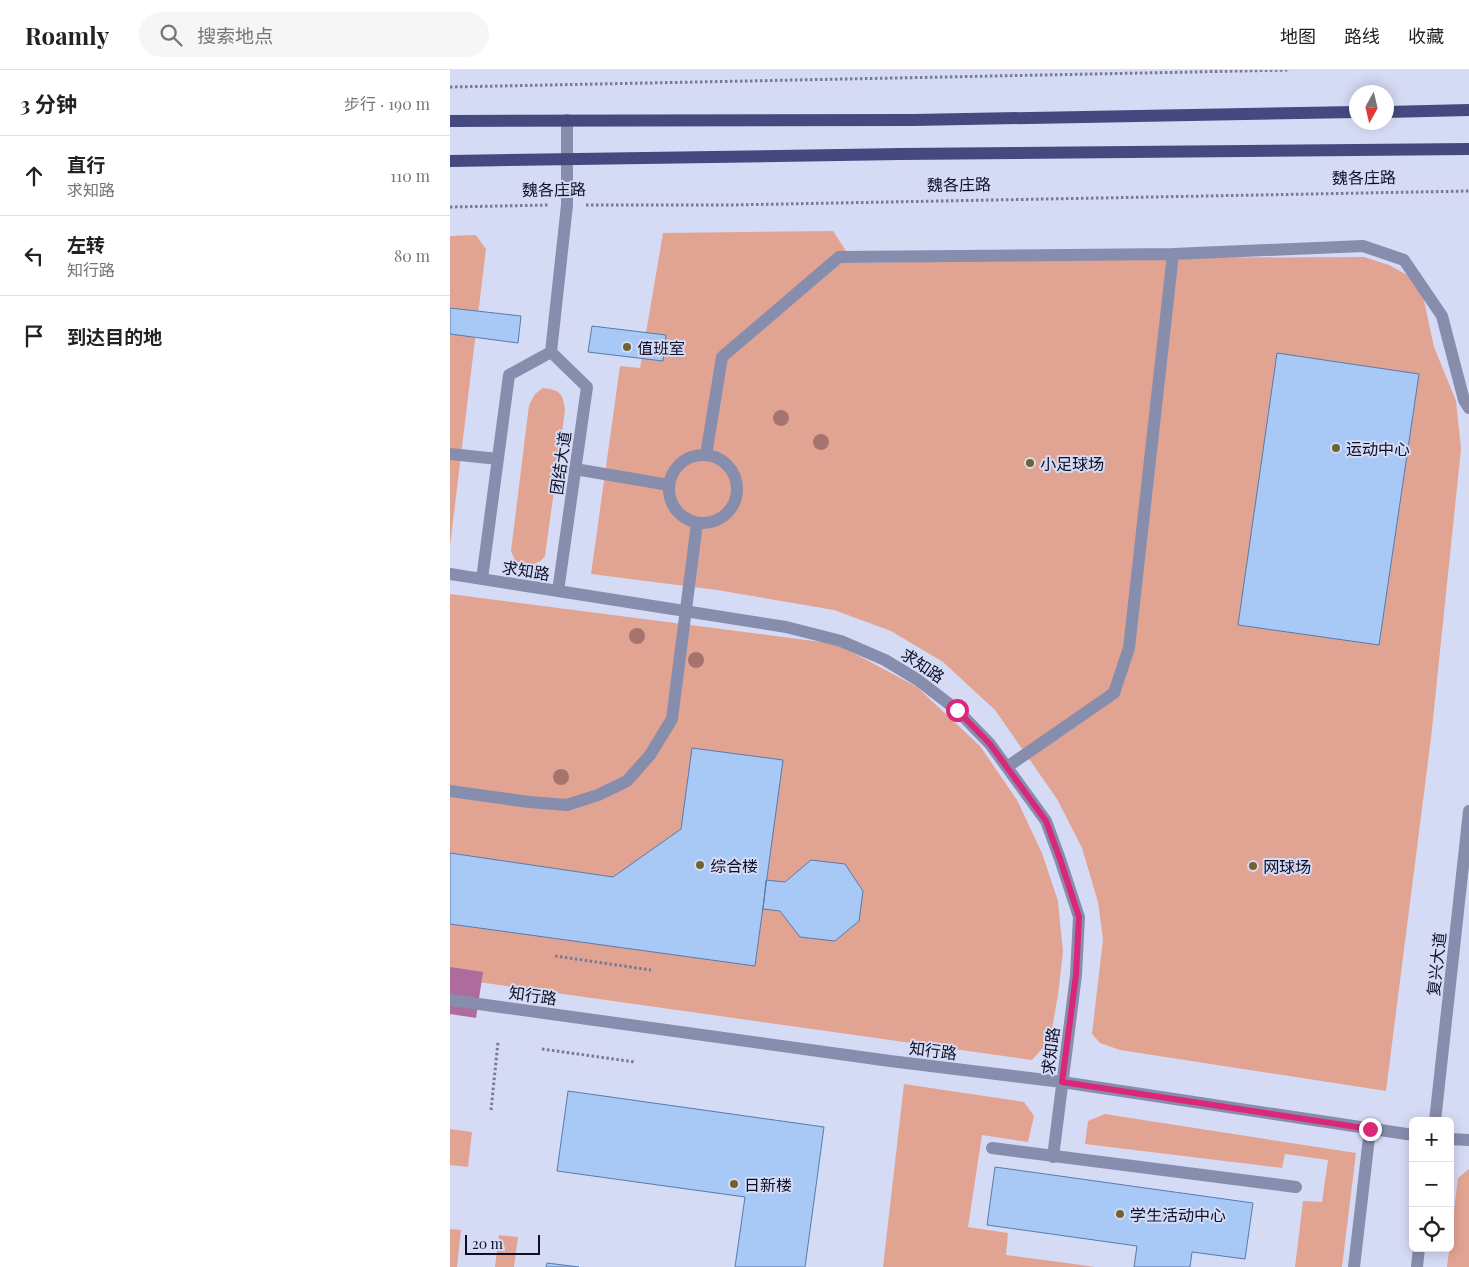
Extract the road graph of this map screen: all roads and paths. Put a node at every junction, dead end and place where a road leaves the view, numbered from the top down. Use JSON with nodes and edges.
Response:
{"nodes":[{"id":1,"x":1290,"y":70,"type":"edge"},
{"id":2,"x":450,"y":87,"type":"edge"},
{"id":3,"x":1469,"y":110,"type":"edge"},
{"id":4,"x":1349,"y":112,"type":"edge"},
{"id":5,"x":1394,"y":112,"type":"edge"},
{"id":6,"x":567,"y":120,"type":"junction"},
{"id":7,"x":450,"y":121,"type":"edge"},
{"id":8,"x":1469,"y":149,"type":"edge"},
{"id":9,"x":567,"y":159,"type":"junction"},
{"id":10,"x":450,"y":161,"type":"edge"},
{"id":11,"x":1469,"y":191,"type":"edge"},
{"id":12,"x":567,"y":205,"type":"junction"},
{"id":13,"x":450,"y":207,"type":"edge"},
{"id":14,"x":1172,"y":254,"type":"junction"},
{"id":15,"x":552,"y":352,"type":"junction"},
{"id":16,"x":1469,"y":408,"type":"edge"},
{"id":17,"x":450,"y":454,"type":"edge"},
{"id":18,"x":706,"y":455,"type":"junction"},
{"id":19,"x":498,"y":459,"type":"junction"},
{"id":20,"x":575,"y":469,"type":"junction"},
{"id":21,"x":669,"y":485,"type":"junction"},
{"id":22,"x":696,"y":523,"type":"junction"},
{"id":23,"x":450,"y":574,"type":"edge"},
{"id":24,"x":482,"y":580,"type":"junction"},
{"id":25,"x":558,"y":591,"type":"junction"},
{"id":26,"x":686,"y":611,"type":"junction"},
{"id":27,"x":1007,"y":767,"type":"junction"},
{"id":28,"x":450,"y":791,"type":"edge"},
{"id":29,"x":1469,"y":812,"type":"edge"},
{"id":30,"x":555,"y":956,"type":"dead end"},
{"id":31,"x":651,"y":970,"type":"dead end"},
{"id":32,"x":450,"y":1000,"type":"edge"},
{"id":33,"x":498,"y":1042,"type":"dead end"},
{"id":34,"x":542,"y":1049,"type":"dead end"},
{"id":35,"x":635,"y":1062,"type":"dead end"},
{"id":36,"x":1062,"y":1082,"type":"junction"},
{"id":37,"x":491,"y":1110,"type":"dead end"},
{"id":38,"x":1434,"y":1117,"type":"edge"},
{"id":39,"x":1370,"y":1129,"type":"junction"},
{"id":40,"x":1409,"y":1134,"type":"edge"},
{"id":41,"x":1454,"y":1139,"type":"edge"},
{"id":42,"x":1469,"y":1140,"type":"edge"},
{"id":43,"x":992,"y":1148,"type":"dead end"},
{"id":44,"x":1054,"y":1157,"type":"junction"},
{"id":45,"x":1296,"y":1187,"type":"dead end"},
{"id":46,"x":1419,"y":1252,"type":"edge"},
{"id":47,"x":1354,"y":1267,"type":"edge"},
{"id":48,"x":1417,"y":1267,"type":"edge"}],
"edges":[{"from":1,"to":2,"type":"path"},
{"from":3,"to":5,"type":"main road"},
{"from":4,"to":6,"type":"main road"},
{"from":6,"to":7,"type":"main road"},
{"from":6,"to":9,"type":"street"},
{"from":8,"to":9,"type":"main road","name":"魏各庄路"},
{"from":9,"to":10,"type":"main road","name":"魏各庄路"},
{"from":9,"to":12,"type":"street"},
{"from":11,"to":12,"type":"path","name":"魏各庄路"},
{"from":12,"to":13,"type":"path","name":"魏各庄路"},
{"from":12,"to":15,"type":"street"},
{"from":14,"to":16,"type":"street"},
{"from":14,"to":18,"type":"street"},
{"from":14,"to":27,"type":"street"},
{"from":15,"to":19,"type":"street"},
{"from":15,"to":20,"type":"street","name":"团结大道"},
{"from":17,"to":19,"type":"street"},
{"from":18,"to":21,"type":"street"},
{"from":18,"to":22,"type":"street"},
{"from":19,"to":24,"type":"street"},
{"from":20,"to":21,"type":"street"},
{"from":20,"to":25,"type":"street","name":"团结大道"},
{"from":21,"to":22,"type":"street"},
{"from":22,"to":26,"type":"street"},
{"from":23,"to":24,"type":"street","name":"求知路"},
{"from":24,"to":25,"type":"street","name":"求知路"},
{"from":25,"to":26,"type":"street","name":"求知路"},
{"from":26,"to":27,"type":"street","name":"求知路"},
{"from":26,"to":28,"type":"street"},
{"from":27,"to":36,"type":"street","name":"求知路"},
{"from":29,"to":38,"type":"street","name":"复兴大道"},
{"from":30,"to":31,"type":"path"},
{"from":32,"to":36,"type":"street","name":"知行路"},
{"from":33,"to":37,"type":"path"},
{"from":34,"to":35,"type":"path"},
{"from":36,"to":39,"type":"street","name":"知行路"},
{"from":36,"to":44,"type":"street","name":"求知路"},
{"from":39,"to":40,"type":"street","name":"知行路"},
{"from":39,"to":47,"type":"street"},
{"from":41,"to":42,"type":"street"},
{"from":43,"to":44,"type":"street"},
{"from":44,"to":45,"type":"street"},
{"from":46,"to":48,"type":"street"}]}
